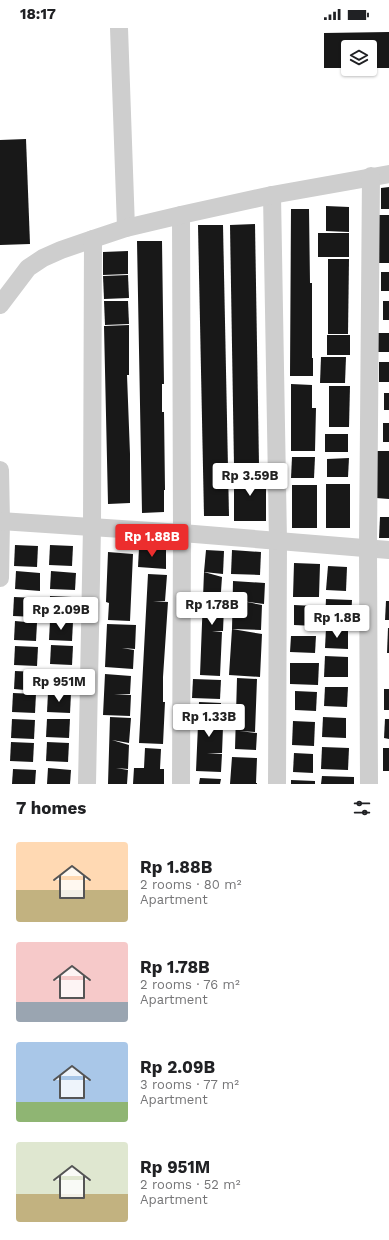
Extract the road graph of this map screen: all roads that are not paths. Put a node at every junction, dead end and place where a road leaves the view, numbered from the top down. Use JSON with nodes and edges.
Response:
{"nodes":[{"id":1,"x":119,"y":28,"type":"edge"},
{"id":2,"x":389,"y":174,"type":"edge"},
{"id":3,"x":371,"y":176,"type":"junction"},
{"id":4,"x":272,"y":195,"type":"junction"},
{"id":5,"x":181,"y":215,"type":"junction"},
{"id":6,"x":126,"y":228,"type":"junction"},
{"id":7,"x":93,"y":239,"type":"junction"},
{"id":8,"x":0,"y":305,"type":"edge"},
{"id":9,"x":0,"y":470,"type":"edge"},
{"id":10,"x":0,"y":521,"type":"edge"},
{"id":11,"x":92,"y":527,"type":"junction"},
{"id":12,"x":182,"y":533,"type":"junction"},
{"id":13,"x":278,"y":541,"type":"junction"},
{"id":14,"x":368,"y":548,"type":"junction"},
{"id":15,"x":389,"y":550,"type":"edge"},
{"id":16,"x":0,"y":578,"type":"edge"},
{"id":17,"x":87,"y":784,"type":"edge"},
{"id":18,"x":181,"y":784,"type":"edge"},
{"id":19,"x":277,"y":784,"type":"edge"},
{"id":20,"x":369,"y":784,"type":"edge"}],
"edges":[{"from":1,"to":6,"type":"street"},
{"from":2,"to":3,"type":"street"},
{"from":3,"to":4,"type":"street"},
{"from":3,"to":14,"type":"street"},
{"from":4,"to":5,"type":"street"},
{"from":4,"to":13,"type":"street"},
{"from":5,"to":6,"type":"street"},
{"from":5,"to":12,"type":"street"},
{"from":6,"to":7,"type":"street"},
{"from":7,"to":8,"type":"street"},
{"from":7,"to":11,"type":"street"},
{"from":9,"to":10,"type":"street"},
{"from":10,"to":11,"type":"street"},
{"from":10,"to":16,"type":"street"},
{"from":11,"to":12,"type":"street"},
{"from":11,"to":17,"type":"street"},
{"from":12,"to":13,"type":"street"},
{"from":12,"to":18,"type":"street"},
{"from":13,"to":14,"type":"street"},
{"from":13,"to":19,"type":"street"},
{"from":14,"to":15,"type":"street"},
{"from":14,"to":20,"type":"street"}]}
